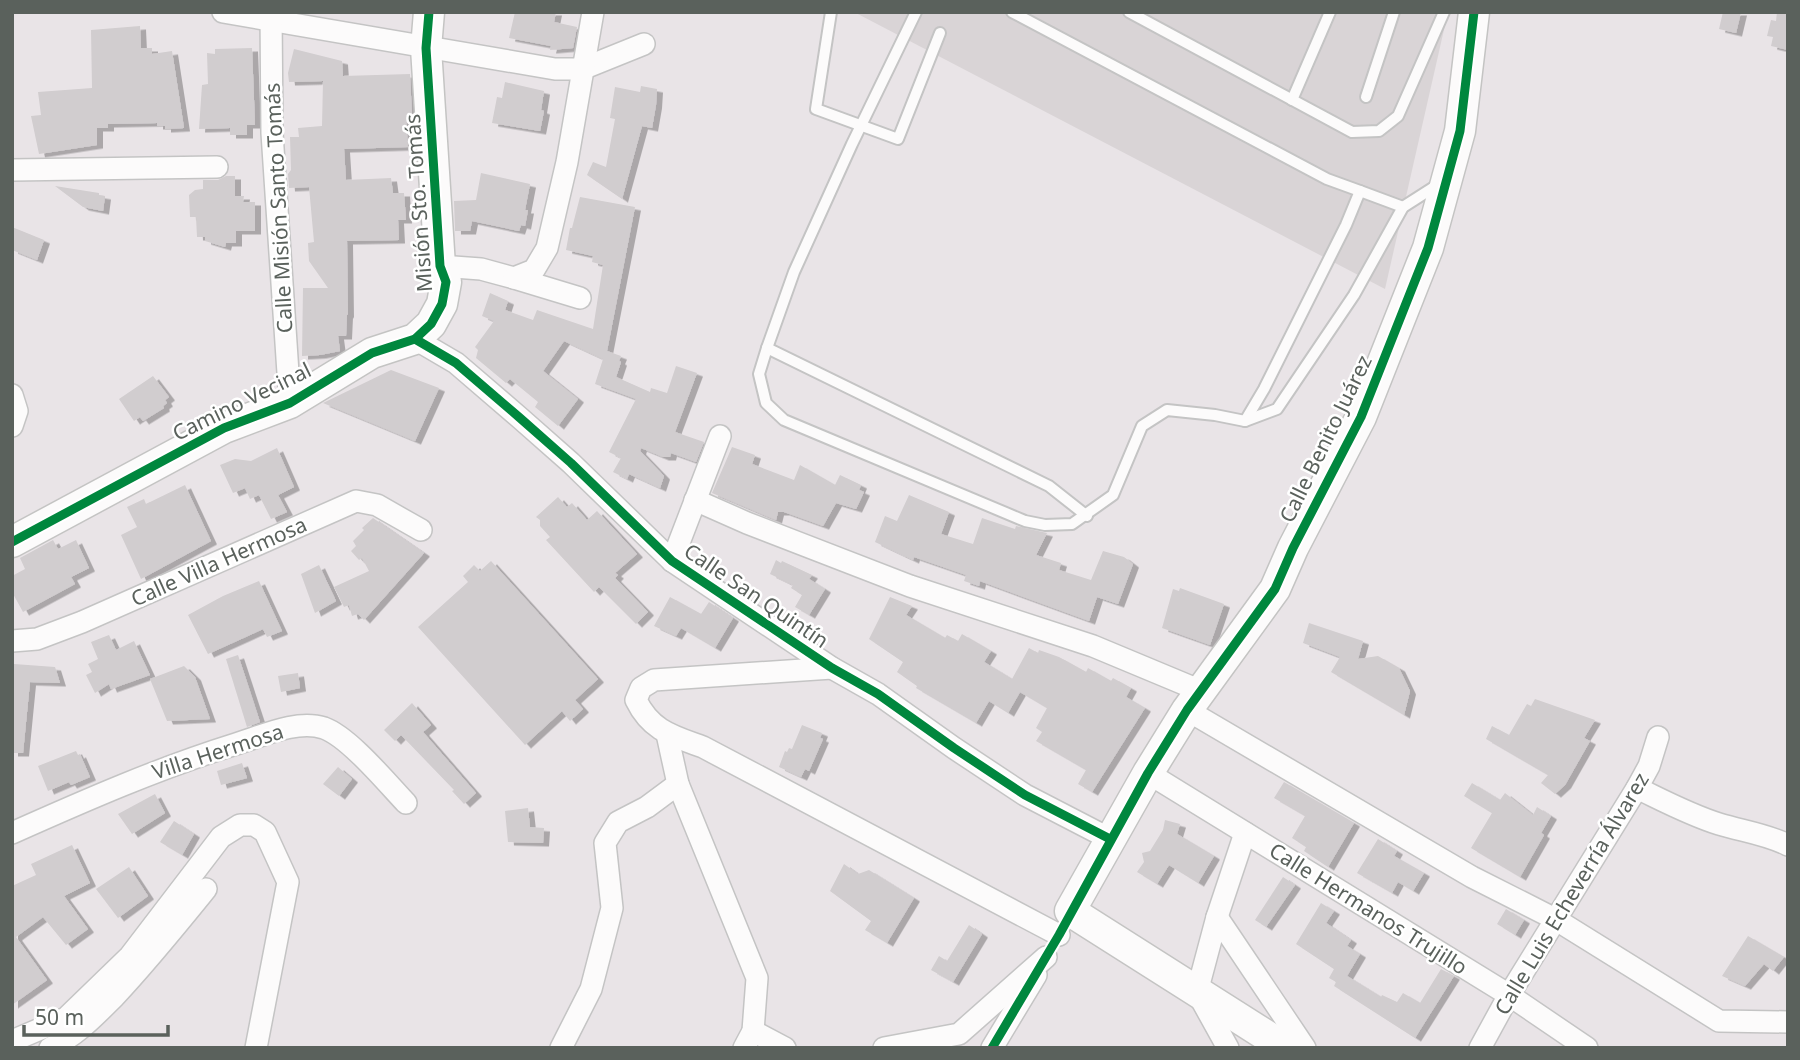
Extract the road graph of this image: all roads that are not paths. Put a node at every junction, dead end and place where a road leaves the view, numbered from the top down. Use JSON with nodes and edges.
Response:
{"nodes":[{"id":1,"x":223,"y":12,"type":"edge"},
{"id":2,"x":429,"y":12,"type":"edge"},
{"id":3,"x":593,"y":12,"type":"edge"},
{"id":4,"x":831,"y":12,"type":"edge"},
{"id":5,"x":916,"y":12,"type":"edge"},
{"id":6,"x":1012,"y":12,"type":"edge"},
{"id":7,"x":1129,"y":12,"type":"edge"},
{"id":8,"x":1330,"y":12,"type":"edge"},
{"id":9,"x":1394,"y":12,"type":"edge"},
{"id":10,"x":1444,"y":12,"type":"edge"},
{"id":11,"x":1474,"y":12,"type":"edge"},
{"id":12,"x":271,"y":17,"type":"edge"},
{"id":13,"x":940,"y":33,"type":"dead end"},
{"id":14,"x":644,"y":44,"type":"dead end"},
{"id":15,"x":426,"y":48,"type":"junction"},
{"id":16,"x":582,"y":69,"type":"junction"},
{"id":17,"x":1366,"y":97,"type":"dead end"},
{"id":18,"x":1292,"y":100,"type":"junction"},
{"id":19,"x":862,"y":124,"type":"junction"},
{"id":20,"x":217,"y":167,"type":"dead end"},
{"id":21,"x":12,"y":170,"type":"edge"},
{"id":22,"x":1447,"y":178,"type":"junction"},
{"id":23,"x":1360,"y":191,"type":"junction"},
{"id":24,"x":1403,"y":207,"type":"junction"},
{"id":25,"x":440,"y":266,"type":"junction"},
{"id":26,"x":514,"y":278,"type":"junction"},
{"id":27,"x":580,"y":298,"type":"dead end"},
{"id":28,"x":415,"y":339,"type":"junction"},
{"id":29,"x":767,"y":348,"type":"junction"},
{"id":30,"x":12,"y":396,"type":"edge"},
{"id":31,"x":290,"y":403,"type":"junction"},
{"id":32,"x":1245,"y":421,"type":"junction"},
{"id":33,"x":12,"y":426,"type":"edge"},
{"id":34,"x":720,"y":436,"type":"dead end"},
{"id":35,"x":695,"y":500,"type":"junction"},
{"id":36,"x":1087,"y":516,"type":"junction"},
{"id":37,"x":421,"y":530,"type":"dead end"},
{"id":38,"x":12,"y":542,"type":"edge"},
{"id":39,"x":672,"y":561,"type":"junction"},
{"id":40,"x":12,"y":641,"type":"edge"},
{"id":41,"x":832,"y":668,"type":"junction"},
{"id":42,"x":1194,"y":701,"type":"junction"},
{"id":43,"x":667,"y":734,"type":"junction"},
{"id":44,"x":1658,"y":737,"type":"dead end"},
{"id":45,"x":1148,"y":774,"type":"junction"},
{"id":46,"x":678,"y":784,"type":"junction"},
{"id":47,"x":1637,"y":788,"type":"junction"},
{"id":48,"x":407,"y":803,"type":"dead end"},
{"id":49,"x":12,"y":833,"type":"edge"},
{"id":50,"x":1245,"y":833,"type":"junction"},
{"id":51,"x":1110,"y":839,"type":"junction"},
{"id":52,"x":1783,"y":840,"type":"edge"},
{"id":53,"x":206,"y":889,"type":"dead end"},
{"id":54,"x":1217,"y":917,"type":"junction"},
{"id":55,"x":1555,"y":919,"type":"junction"},
{"id":56,"x":1065,"y":923,"type":"junction"},
{"id":57,"x":1046,"y":957,"type":"junction"},
{"id":58,"x":1197,"y":992,"type":"junction"},
{"id":59,"x":1509,"y":995,"type":"junction"},
{"id":60,"x":1238,"y":1017,"type":"junction"},
{"id":61,"x":1788,"y":1022,"type":"edge"},
{"id":62,"x":749,"y":1039,"type":"edge"},
{"id":63,"x":12,"y":1041,"type":"edge"},
{"id":64,"x":50,"y":1048,"type":"edge"},
{"id":65,"x":256,"y":1048,"type":"edge"},
{"id":66,"x":561,"y":1048,"type":"edge"},
{"id":67,"x":785,"y":1048,"type":"edge"},
{"id":68,"x":884,"y":1048,"type":"edge"},
{"id":69,"x":992,"y":1048,"type":"edge"},
{"id":70,"x":1228,"y":1048,"type":"edge"},
{"id":71,"x":1255,"y":1048,"type":"edge"},
{"id":72,"x":1286,"y":1048,"type":"edge"},
{"id":73,"x":1305,"y":1048,"type":"edge"},
{"id":74,"x":1480,"y":1048,"type":"edge"},
{"id":75,"x":1587,"y":1048,"type":"edge"}],
"edges":[{"from":1,"to":12,"type":"street"},
{"from":2,"to":15,"type":"street","name":"Misión Sto. Tomás"},
{"from":3,"to":16,"type":"street"},
{"from":4,"to":19,"type":"lane"},
{"from":5,"to":19,"type":"lane"},
{"from":6,"to":23,"type":"lane"},
{"from":7,"to":18,"type":"lane"},
{"from":8,"to":18,"type":"lane"},
{"from":9,"to":17,"type":"lane"},
{"from":10,"to":18,"type":"lane"},
{"from":11,"to":22,"type":"street","name":"Calle Benito Juárez"},
{"from":12,"to":15,"type":"street"},
{"from":12,"to":31,"type":"street","name":"Calle Misión Santo Tomás"},
{"from":13,"to":19,"type":"lane"},
{"from":14,"to":16,"type":"street"},
{"from":15,"to":16,"type":"street"},
{"from":15,"to":25,"type":"street","name":"Misión Sto. Tomás"},
{"from":16,"to":26,"type":"street"},
{"from":19,"to":29,"type":"lane"},
{"from":20,"to":21,"type":"street"},
{"from":22,"to":24,"type":"lane"},
{"from":22,"to":42,"type":"street","name":"Calle Benito Juárez"},
{"from":23,"to":24,"type":"lane"},
{"from":23,"to":32,"type":"lane"},
{"from":24,"to":32,"type":"lane"},
{"from":25,"to":26,"type":"street"},
{"from":25,"to":28,"type":"street","name":"Misión Sto. Tomás"},
{"from":26,"to":27,"type":"street"},
{"from":28,"to":31,"type":"street","name":"Camino Vecinal"},
{"from":28,"to":39,"type":"street","name":"Calle San Quintín"},
{"from":29,"to":36,"type":"lane"},
{"from":29,"to":36,"type":"lane"},
{"from":30,"to":33,"type":"street"},
{"from":31,"to":38,"type":"street","name":"Camino Vecinal"},
{"from":32,"to":36,"type":"lane"},
{"from":34,"to":35,"type":"street"},
{"from":35,"to":39,"type":"street"},
{"from":35,"to":42,"type":"street"},
{"from":37,"to":40,"type":"street","name":"Calle Villa Hermosa"},
{"from":39,"to":41,"type":"street","name":"Calle San Quintín"},
{"from":41,"to":43,"type":"street"},
{"from":41,"to":51,"type":"street","name":"Calle San Quintín"},
{"from":42,"to":45,"type":"street","name":"Calle Benito Juárez"},
{"from":42,"to":55,"type":"street"},
{"from":43,"to":46,"type":"street"},
{"from":43,"to":56,"type":"street"},
{"from":44,"to":47,"type":"street","name":"Calle Luis Echeverría Álvarez"},
{"from":45,"to":50,"type":"street","name":"Calle Hermanos Trujillo"},
{"from":45,"to":51,"type":"street","name":"Calle Benito Juárez"},
{"from":46,"to":62,"type":"street"},
{"from":46,"to":66,"type":"street"},
{"from":47,"to":52,"type":"street"},
{"from":47,"to":55,"type":"street","name":"Calle Luis Echeverría Álvarez"},
{"from":48,"to":49,"type":"street","name":"Villa Hermosa"},
{"from":50,"to":54,"type":"street"},
{"from":50,"to":59,"type":"street","name":"Calle Hermanos Trujillo"},
{"from":51,"to":56,"type":"street","name":"Calle Benito Juárez"},
{"from":53,"to":64,"type":"street"},
{"from":54,"to":58,"type":"street"},
{"from":54,"to":73,"type":"street"},
{"from":55,"to":59,"type":"street","name":"Calle Luis Echeverría Álvarez"},
{"from":55,"to":61,"type":"street"},
{"from":56,"to":57,"type":"street"},
{"from":56,"to":58,"type":"street"},
{"from":57,"to":68,"type":"street"},
{"from":57,"to":69,"type":"street"},
{"from":58,"to":60,"type":"street"},
{"from":58,"to":70,"type":"street"},
{"from":59,"to":74,"type":"street","name":"Calle Luis Echeverría Álvarez"},
{"from":59,"to":75,"type":"street","name":"Calle Hermanos Trujillo"},
{"from":60,"to":71,"type":"street"},
{"from":60,"to":72,"type":"street"},
{"from":62,"to":67,"type":"street"},
{"from":63,"to":65,"type":"street"}]}
